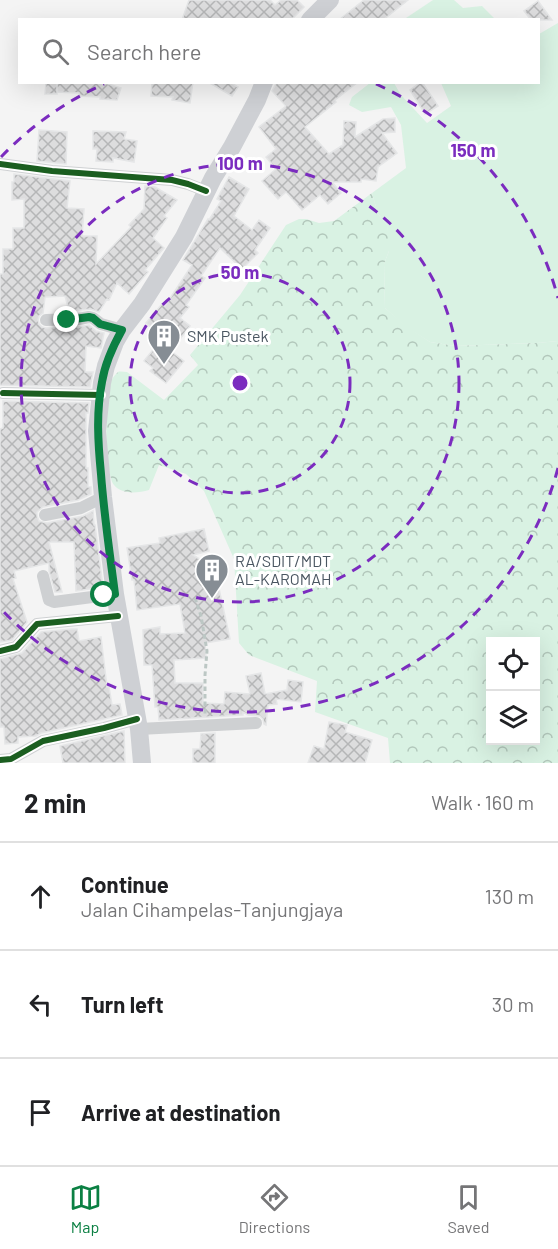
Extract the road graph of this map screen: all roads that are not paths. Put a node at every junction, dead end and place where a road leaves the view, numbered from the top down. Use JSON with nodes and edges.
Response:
{"nodes":[{"id":1,"x":330,"y":0,"type":"edge"},
{"id":2,"x":312,"y":18,"type":"edge"},
{"id":3,"x":263,"y":84,"type":"edge"},
{"id":4,"x":0,"y":164,"type":"edge"},
{"id":5,"x":206,"y":191,"type":"junction"},
{"id":6,"x":46,"y":320,"type":"dead end"},
{"id":7,"x":122,"y":330,"type":"junction"},
{"id":8,"x":3,"y":393,"type":"dead end"},
{"id":9,"x":100,"y":395,"type":"junction"},
{"id":10,"x":103,"y":497,"type":"junction"},
{"id":11,"x":45,"y":515,"type":"dead end"},
{"id":12,"x":43,"y":576,"type":"dead end"},
{"id":13,"x":115,"y":594,"type":"junction"},
{"id":14,"x":118,"y":616,"type":"junction"},
{"id":15,"x":0,"y":651,"type":"edge"},
{"id":16,"x":256,"y":723,"type":"dead end"},
{"id":17,"x":138,"y":724,"type":"junction"},
{"id":18,"x":0,"y":759,"type":"edge"},
{"id":19,"x":142,"y":763,"type":"edge"}],
"edges":[{"from":1,"to":2,"type":"main road"},
{"from":3,"to":5,"type":"main road"},
{"from":4,"to":5,"type":"street"},
{"from":5,"to":7,"type":"main road"},
{"from":6,"to":7,"type":"street"},
{"from":7,"to":9,"type":"main road"},
{"from":8,"to":9,"type":"street"},
{"from":9,"to":10,"type":"main road"},
{"from":10,"to":11,"type":"street"},
{"from":10,"to":13,"type":"main road"},
{"from":12,"to":13,"type":"street"},
{"from":13,"to":14,"type":"main road"},
{"from":14,"to":15,"type":"street"},
{"from":14,"to":17,"type":"main road"},
{"from":16,"to":17,"type":"street"},
{"from":17,"to":18,"type":"street"},
{"from":17,"to":19,"type":"main road"}]}
